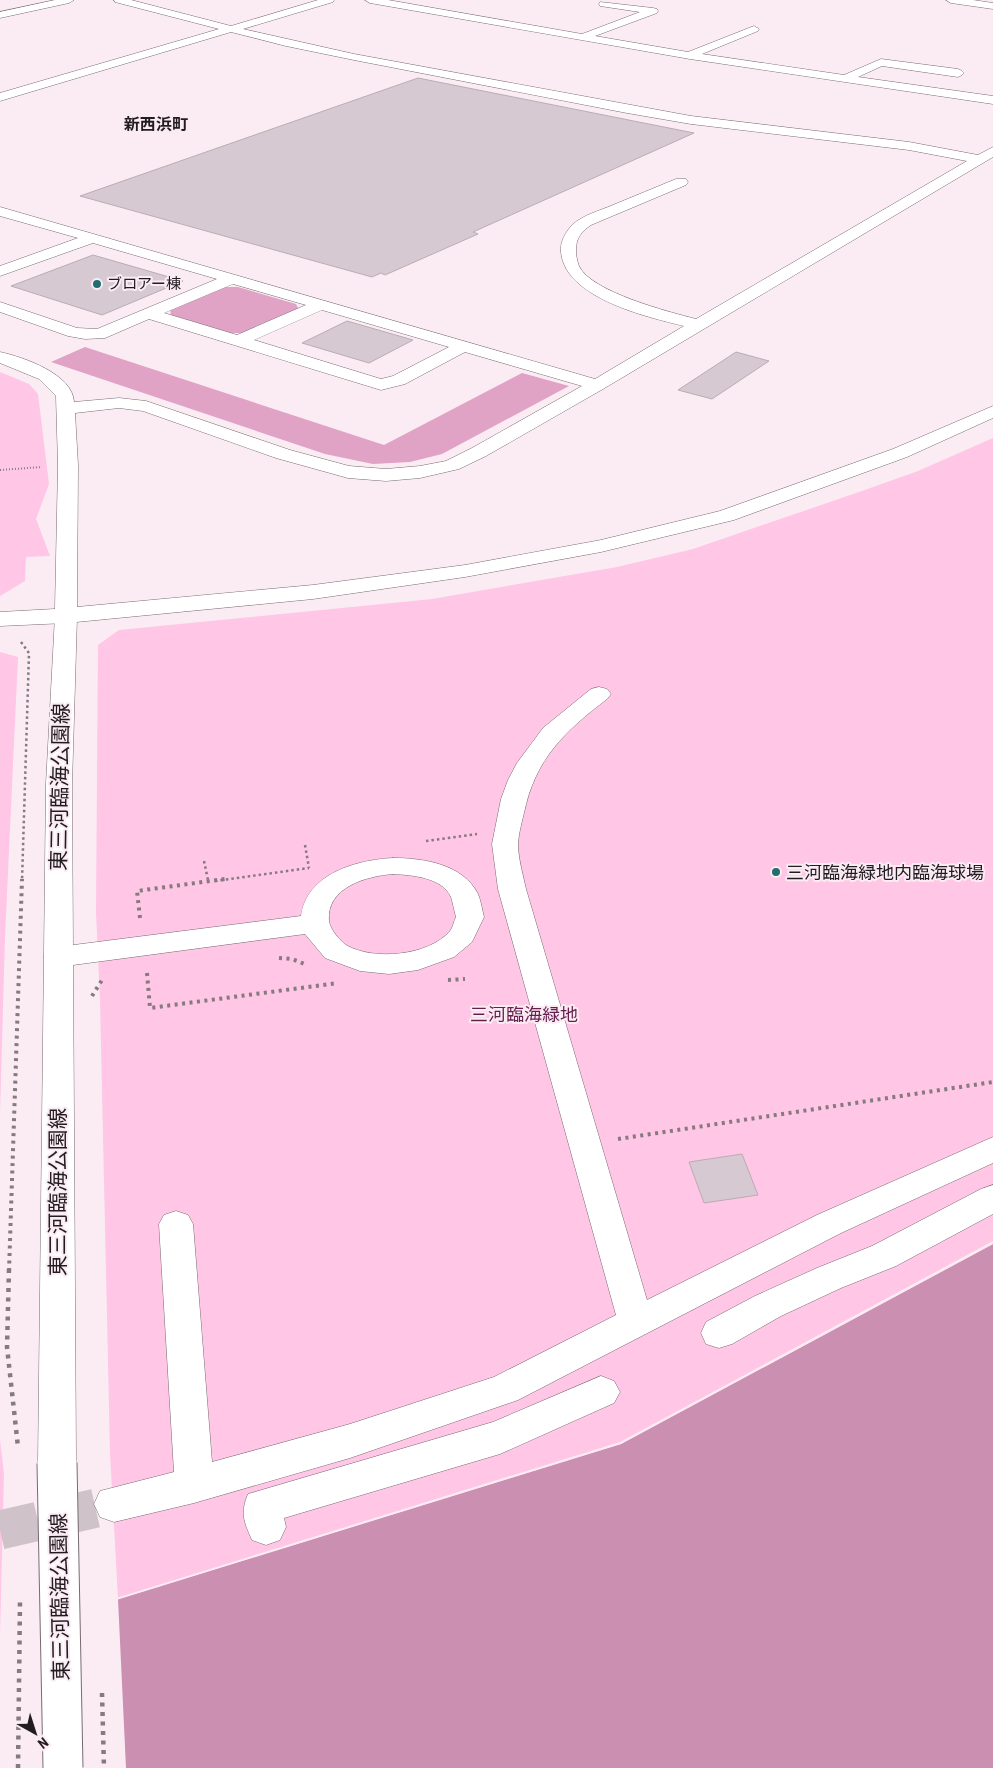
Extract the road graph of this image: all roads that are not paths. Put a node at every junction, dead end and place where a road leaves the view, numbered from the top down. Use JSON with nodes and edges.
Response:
{"nodes":[{"id":1,"x":69,"y":0,"type":"edge"},
{"id":2,"x":119,"y":0,"type":"edge"},
{"id":3,"x":329,"y":0,"type":"edge"},
{"id":4,"x":370,"y":0,"type":"edge"},
{"id":5,"x":435,"y":0,"type":"edge"},
{"id":6,"x":951,"y":0,"type":"edge"},
{"id":7,"x":604,"y":4,"type":"dead end"},
{"id":8,"x":993,"y":6,"type":"edge"},
{"id":9,"x":412,"y":7,"type":"junction"},
{"id":10,"x":0,"y":15,"type":"edge"},
{"id":11,"x":545,"y":20,"type":"dead end"},
{"id":12,"x":522,"y":27,"type":"junction"},
{"id":13,"x":232,"y":28,"type":"junction"},
{"id":14,"x":754,"y":29,"type":"dead end"},
{"id":15,"x":580,"y":38,"type":"junction"},
{"id":16,"x":690,"y":56,"type":"junction"},
{"id":17,"x":776,"y":61,"type":"dead end"},
{"id":18,"x":765,"y":67,"type":"junction"},
{"id":19,"x":958,"y":73,"type":"dead end"},
{"id":20,"x":844,"y":79,"type":"junction"},
{"id":21,"x":489,"y":90,"type":"dead end"},
{"id":22,"x":0,"y":97,"type":"edge"},
{"id":23,"x":992,"y":100,"type":"edge"},
{"id":24,"x":648,"y":113,"type":"junction"},
{"id":25,"x":986,"y":155,"type":"edge"},
{"id":26,"x":681,"y":182,"type":"dead end"},
{"id":27,"x":0,"y":211,"type":"edge"},
{"id":28,"x":90,"y":239,"type":"junction"},
{"id":29,"x":0,"y":271,"type":"edge"},
{"id":30,"x":231,"y":279,"type":"junction"},
{"id":31,"x":320,"y":305,"type":"junction"},
{"id":32,"x":0,"y":307,"type":"edge"},
{"id":33,"x":150,"y":314,"type":"junction"},
{"id":34,"x":699,"y":324,"type":"junction"},
{"id":35,"x":238,"y":341,"type":"junction"},
{"id":36,"x":464,"y":346,"type":"junction"},
{"id":37,"x":0,"y":357,"type":"edge"},
{"id":38,"x":597,"y":384,"type":"junction"},
{"id":39,"x":66,"y":408,"type":"junction"},
{"id":40,"x":993,"y":411,"type":"edge"},
{"id":41,"x":66,"y":616,"type":"junction"},
{"id":42,"x":0,"y":619,"type":"edge"},
{"id":43,"x":599,"y":694,"type":"dead end"},
{"id":44,"x":315,"y":923,"type":"junction"},
{"id":45,"x":58,"y":957,"type":"junction"},
{"id":46,"x":993,"y":1149,"type":"edge"},
{"id":47,"x":993,"y":1198,"type":"edge"},
{"id":48,"x":176,"y":1224,"type":"dead end"},
{"id":49,"x":636,"y":1323,"type":"junction"},
{"id":50,"x":719,"y":1333,"type":"dead end"},
{"id":51,"x":601,"y":1392,"type":"dead end"},
{"id":52,"x":194,"y":1485,"type":"junction"},
{"id":53,"x":114,"y":1504,"type":"tunnel mouth"},
{"id":54,"x":266,"y":1527,"type":"dead end"},
{"id":55,"x":63,"y":1768,"type":"edge"}],
"edges":[{"from":1,"to":10,"type":"street"},
{"from":2,"to":13,"type":"street"},
{"from":3,"to":13,"type":"street"},
{"from":4,"to":9,"type":"street"},
{"from":5,"to":9,"type":"street"},
{"from":6,"to":8,"type":"street"},
{"from":7,"to":15,"type":"street"},
{"from":9,"to":12,"type":"street"},
{"from":11,"to":12,"type":"street"},
{"from":12,"to":15,"type":"street"},
{"from":13,"to":22,"type":"street"},
{"from":13,"to":24,"type":"street"},
{"from":14,"to":16,"type":"street"},
{"from":15,"to":16,"type":"street"},
{"from":16,"to":18,"type":"street"},
{"from":17,"to":18,"type":"street"},
{"from":18,"to":20,"type":"street"},
{"from":19,"to":20,"type":"street"},
{"from":20,"to":23,"type":"street"},
{"from":21,"to":24,"type":"street"},
{"from":24,"to":25,"type":"street"},
{"from":25,"to":34,"type":"street"},
{"from":26,"to":34,"type":"street"},
{"from":27,"to":28,"type":"street"},
{"from":28,"to":29,"type":"street"},
{"from":28,"to":30,"type":"street"},
{"from":30,"to":31,"type":"street"},
{"from":30,"to":33,"type":"street"},
{"from":31,"to":35,"type":"street"},
{"from":31,"to":36,"type":"street"},
{"from":32,"to":33,"type":"street"},
{"from":33,"to":35,"type":"street"},
{"from":34,"to":38,"type":"street"},
{"from":35,"to":36,"type":"street"},
{"from":36,"to":38,"type":"street"},
{"from":37,"to":39,"type":"street","name":"東三河臨海公園線"},
{"from":38,"to":39,"type":"street"},
{"from":39,"to":41,"type":"street","name":"東三河臨海公園線"},
{"from":40,"to":41,"type":"street"},
{"from":41,"to":42,"type":"street"},
{"from":41,"to":45,"type":"street","name":"東三河臨海公園線"},
{"from":43,"to":49,"type":"street"},
{"from":44,"to":44,"type":"street"},
{"from":44,"to":45,"type":"street"},
{"from":45,"to":55,"type":"street","name":"東三河臨海公園線","bridge":true},
{"from":46,"to":49,"type":"street"},
{"from":47,"to":50,"type":"street"},
{"from":48,"to":52,"type":"street"},
{"from":49,"to":52,"type":"street"},
{"from":51,"to":54,"type":"street"},
{"from":52,"to":53,"type":"street"}]}
